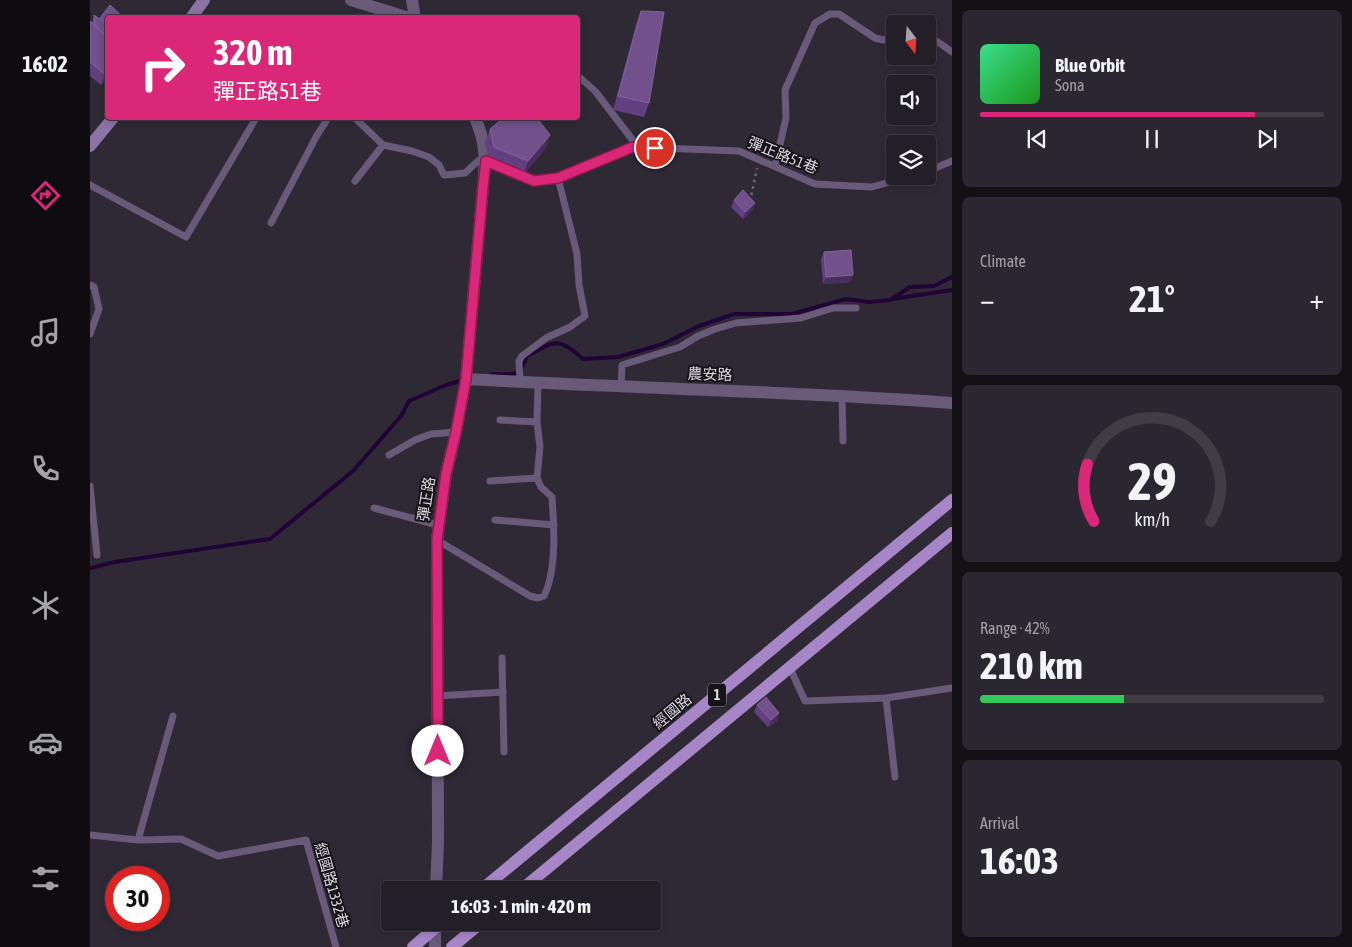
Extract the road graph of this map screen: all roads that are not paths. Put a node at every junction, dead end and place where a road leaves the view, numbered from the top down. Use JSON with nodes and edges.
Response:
{"nodes":[{"id":1,"x":204,"y":0,"type":"edge"},
{"id":2,"x":351,"y":0,"type":"edge"},
{"id":3,"x":412,"y":0,"type":"edge"},
{"id":4,"x":193,"y":15,"type":"edge"},
{"id":5,"x":399,"y":15,"type":"edge"},
{"id":6,"x":414,"y":15,"type":"edge"},
{"id":7,"x":886,"y":39,"type":"edge"},
{"id":8,"x":936,"y":41,"type":"edge"},
{"id":9,"x":952,"y":52,"type":"edge"},
{"id":10,"x":580,"y":78,"type":"edge"},
{"id":11,"x":111,"y":120,"type":"edge"},
{"id":12,"x":255,"y":120,"type":"edge"},
{"id":13,"x":327,"y":120,"type":"edge"},
{"id":14,"x":358,"y":120,"type":"edge"},
{"id":15,"x":476,"y":120,"type":"edge"},
{"id":16,"x":90,"y":146,"type":"edge"},
{"id":17,"x":383,"y":146,"type":"junction"},
{"id":18,"x":638,"y":147,"type":"junction"},
{"id":19,"x":486,"y":161,"type":"junction"},
{"id":20,"x":952,"y":161,"type":"edge"},
{"id":21,"x":774,"y":166,"type":"junction"},
{"id":22,"x":936,"y":168,"type":"edge"},
{"id":23,"x":558,"y":178,"type":"junction"},
{"id":24,"x":355,"y":181,"type":"dead end"},
{"id":25,"x":886,"y":183,"type":"edge"},
{"id":26,"x":90,"y":185,"type":"edge"},
{"id":27,"x":271,"y":223,"type":"dead end"},
{"id":28,"x":90,"y":285,"type":"edge"},
{"id":29,"x":856,"y":308,"type":"dead end"},
{"id":30,"x":90,"y":334,"type":"edge"},
{"id":31,"x":466,"y":379,"type":"junction"},
{"id":32,"x":520,"y":382,"type":"junction"},
{"id":33,"x":538,"y":383,"type":"junction"},
{"id":34,"x":621,"y":387,"type":"junction"},
{"id":35,"x":842,"y":395,"type":"junction"},
{"id":36,"x":952,"y":403,"type":"edge"},
{"id":37,"x":500,"y":420,"type":"dead end"},
{"id":38,"x":537,"y":422,"type":"junction"},
{"id":39,"x":456,"y":432,"type":"junction"},
{"id":40,"x":843,"y":440,"type":"dead end"},
{"id":41,"x":389,"y":455,"type":"dead end"},
{"id":42,"x":537,"y":478,"type":"junction"},
{"id":43,"x":490,"y":481,"type":"dead end"},
{"id":44,"x":90,"y":486,"type":"edge"},
{"id":45,"x":952,"y":500,"type":"edge"},
{"id":46,"x":374,"y":508,"type":"dead end"},
{"id":47,"x":495,"y":520,"type":"dead end"},
{"id":48,"x":438,"y":524,"type":"junction"},
{"id":49,"x":554,"y":525,"type":"junction"},
{"id":50,"x":952,"y":533,"type":"edge"},
{"id":51,"x":437,"y":540,"type":"junction"},
{"id":52,"x":97,"y":556,"type":"dead end"},
{"id":53,"x":502,"y":658,"type":"dead end"},
{"id":54,"x":790,"y":668,"type":"junction"},
{"id":55,"x":952,"y":688,"type":"edge"},
{"id":56,"x":503,"y":692,"type":"junction"},
{"id":57,"x":437,"y":696,"type":"junction"},
{"id":58,"x":886,"y":698,"type":"junction"},
{"id":59,"x":173,"y":716,"type":"dead end"},
{"id":60,"x":504,"y":752,"type":"dead end"},
{"id":61,"x":895,"y":777,"type":"dead end"},
{"id":62,"x":90,"y":835,"type":"edge"},
{"id":63,"x":138,"y":840,"type":"junction"},
{"id":64,"x":436,"y":881,"type":"edge"},
{"id":65,"x":493,"y":881,"type":"edge"},
{"id":66,"x":532,"y":881,"type":"edge"},
{"id":67,"x":430,"y":931,"type":"edge"},
{"id":68,"x":437,"y":931,"type":"edge"},
{"id":69,"x":471,"y":931,"type":"edge"},
{"id":70,"x":336,"y":947,"type":"edge"},
{"id":71,"x":413,"y":947,"type":"edge"},
{"id":72,"x":436,"y":947,"type":"edge"},
{"id":73,"x":452,"y":947,"type":"edge"}],
"edges":[{"from":1,"to":4,"type":"street"},
{"from":2,"to":5,"type":"street"},
{"from":3,"to":6,"type":"street"},
{"from":7,"to":21,"type":"lane"},
{"from":8,"to":9,"type":"lane"},
{"from":10,"to":18,"type":"lane"},
{"from":11,"to":16,"type":"street"},
{"from":12,"to":26,"type":"lane"},
{"from":13,"to":27,"type":"lane"},
{"from":14,"to":17,"type":"lane"},
{"from":15,"to":19,"type":"street","name":"彈正路"},
{"from":17,"to":19,"type":"lane"},
{"from":17,"to":24,"type":"lane"},
{"from":18,"to":21,"type":"lane","name":"彈正路51巷"},
{"from":18,"to":23,"type":"lane","name":"彈正路51巷"},
{"from":19,"to":23,"type":"lane","name":"彈正路51巷"},
{"from":19,"to":31,"type":"street","name":"彈正路"},
{"from":20,"to":22,"type":"lane"},
{"from":21,"to":25,"type":"lane","name":"彈正路51巷"},
{"from":23,"to":32,"type":"lane"},
{"from":28,"to":30,"type":"lane"},
{"from":29,"to":34,"type":"lane"},
{"from":31,"to":32,"type":"street","name":"農安路"},
{"from":31,"to":39,"type":"street","name":"彈正路"},
{"from":32,"to":33,"type":"street","name":"農安路"},
{"from":33,"to":34,"type":"street","name":"農安路"},
{"from":33,"to":38,"type":"lane"},
{"from":34,"to":35,"type":"street","name":"農安路"},
{"from":35,"to":36,"type":"street","name":"農安路"},
{"from":35,"to":40,"type":"lane"},
{"from":37,"to":38,"type":"lane"},
{"from":38,"to":42,"type":"lane"},
{"from":39,"to":41,"type":"lane"},
{"from":39,"to":48,"type":"street","name":"彈正路"},
{"from":42,"to":43,"type":"lane"},
{"from":42,"to":49,"type":"lane"},
{"from":44,"to":52,"type":"lane"},
{"from":45,"to":65,"type":"main road","name":"經國路","number":"1"},
{"from":46,"to":48,"type":"lane"},
{"from":47,"to":49,"type":"lane"},
{"from":48,"to":51,"type":"street","name":"彈正路"},
{"from":49,"to":51,"type":"lane"},
{"from":50,"to":54,"type":"main road","number":"1"},
{"from":51,"to":57,"type":"street","name":"彈正路"},
{"from":53,"to":56,"type":"lane"},
{"from":54,"to":58,"type":"lane"},
{"from":54,"to":66,"type":"main road","number":"1"},
{"from":55,"to":58,"type":"lane"},
{"from":56,"to":57,"type":"lane"},
{"from":56,"to":60,"type":"lane"},
{"from":57,"to":64,"type":"street","name":"彈正路"},
{"from":58,"to":61,"type":"lane"},
{"from":59,"to":63,"type":"lane"},
{"from":62,"to":63,"type":"lane","name":"經國路1332巷"},
{"from":63,"to":70,"type":"lane","name":"經國路1332巷"},
{"from":67,"to":71,"type":"main road"},
{"from":68,"to":72,"type":"street"},
{"from":69,"to":73,"type":"main road"}]}
